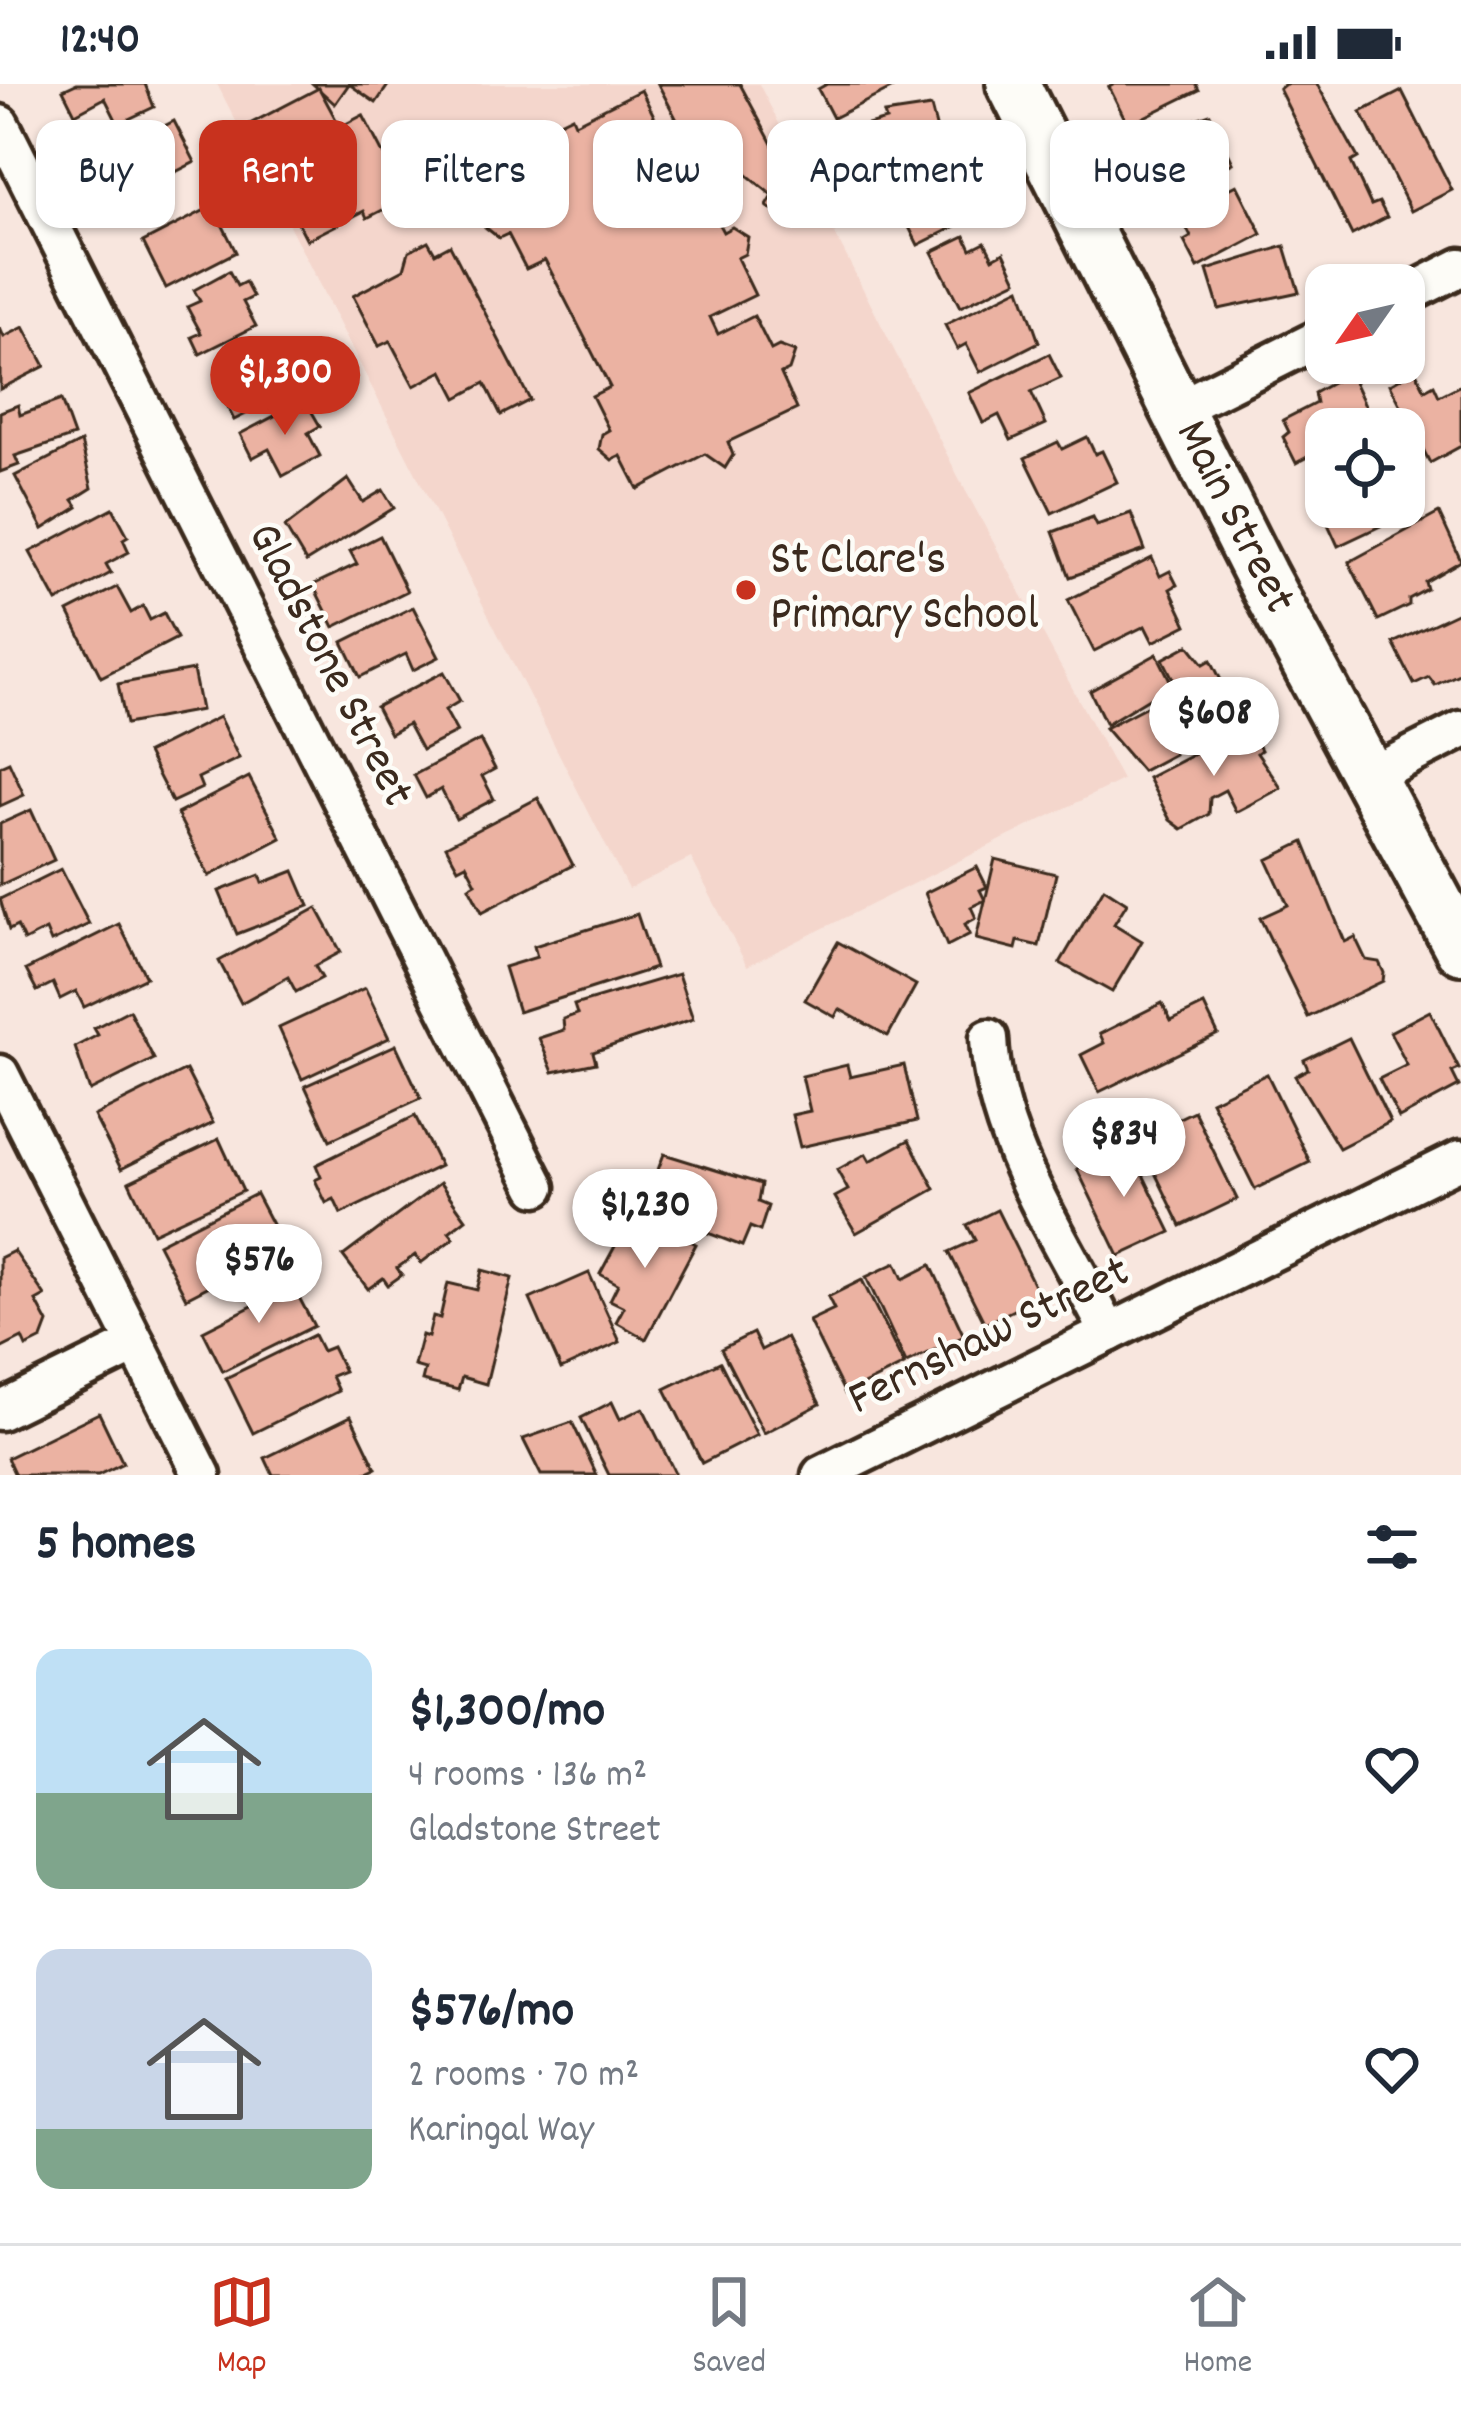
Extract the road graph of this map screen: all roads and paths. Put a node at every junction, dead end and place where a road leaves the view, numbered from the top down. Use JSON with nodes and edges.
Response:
{"nodes":[{"id":1,"x":1013,"y":84,"type":"edge"},
{"id":2,"x":0,"y":124,"type":"edge"},
{"id":3,"x":1461,"y":267,"type":"edge"},
{"id":4,"x":1425,"y":285,"type":"edge"},
{"id":5,"x":1305,"y":346,"type":"edge"},
{"id":6,"x":1176,"y":410,"type":"junction"},
{"id":7,"x":1461,"y":730,"type":"edge"},
{"id":8,"x":1369,"y":777,"type":"junction"},
{"id":9,"x":1461,"y":948,"type":"edge"},
{"id":10,"x":989,"y":1037,"type":"dead end"},
{"id":11,"x":0,"y":1074,"type":"edge"},
{"id":12,"x":1461,"y":1160,"type":"edge"},
{"id":13,"x":537,"y":1187,"type":"dead end"},
{"id":14,"x":1109,"y":1333,"type":"junction"},
{"id":15,"x":136,"y":1344,"type":"junction"},
{"id":16,"x":0,"y":1411,"type":"edge"},
{"id":17,"x":202,"y":1475,"type":"edge"},
{"id":18,"x":821,"y":1475,"type":"edge"}],
"edges":[{"from":1,"to":6,"type":"street","name":"Main Street"},
{"from":2,"to":13,"type":"street","name":"Gladstone Street"},
{"from":3,"to":4,"type":"street"},
{"from":5,"to":6,"type":"street"},
{"from":6,"to":8,"type":"street","name":"Main Street"},
{"from":7,"to":8,"type":"street"},
{"from":8,"to":9,"type":"street","name":"Main Street"},
{"from":10,"to":14,"type":"street"},
{"from":11,"to":15,"type":"street"},
{"from":12,"to":14,"type":"street","name":"Fernshaw Street"},
{"from":14,"to":18,"type":"street","name":"Fernshaw Street"},
{"from":15,"to":16,"type":"street"},
{"from":15,"to":17,"type":"street"}]}
